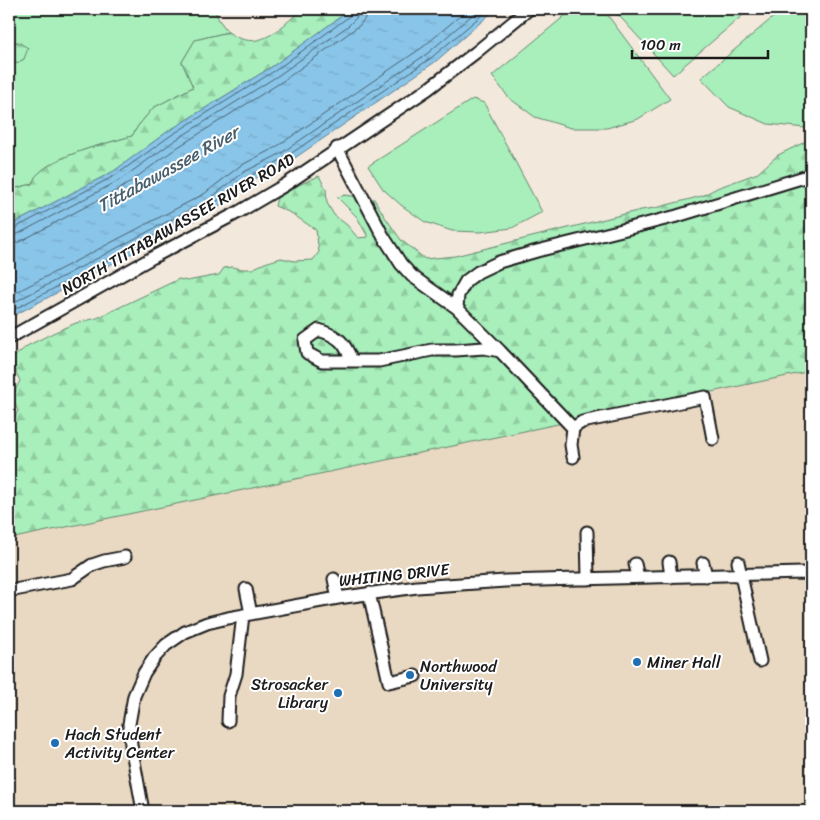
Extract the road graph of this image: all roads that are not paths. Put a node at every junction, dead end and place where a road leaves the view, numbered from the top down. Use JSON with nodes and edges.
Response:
{"nodes":[{"id":1,"x":529,"y":9,"type":"edge"},
{"id":2,"x":338,"y":148,"type":"junction"},
{"id":3,"x":811,"y":175,"type":"edge"},
{"id":4,"x":457,"y":308,"type":"junction"},
{"id":5,"x":9,"y":338,"type":"edge"},
{"id":6,"x":500,"y":351,"type":"junction"},
{"id":7,"x":352,"y":361,"type":"dead end"},
{"id":8,"x":573,"y":428,"type":"junction"},
{"id":9,"x":713,"y":439,"type":"dead end"},
{"id":10,"x":573,"y":457,"type":"dead end"},
{"id":11,"x":587,"y":532,"type":"dead end"},
{"id":12,"x":125,"y":557,"type":"dead end"},
{"id":13,"x":669,"y":562,"type":"dead end"},
{"id":14,"x":738,"y":562,"type":"dead end"},
{"id":15,"x":703,"y":563,"type":"dead end"},
{"id":16,"x":635,"y":564,"type":"dead end"},
{"id":17,"x":741,"y":575,"type":"junction"},
{"id":18,"x":811,"y":575,"type":"edge"},
{"id":19,"x":706,"y":576,"type":"junction"},
{"id":20,"x":672,"y":577,"type":"junction"},
{"id":21,"x":638,"y":578,"type":"junction"},
{"id":22,"x":334,"y":579,"type":"dead end"},
{"id":23,"x":588,"y":579,"type":"junction"},
{"id":24,"x":246,"y":589,"type":"dead end"},
{"id":25,"x":9,"y":592,"type":"edge"},
{"id":26,"x":369,"y":593,"type":"junction"},
{"id":27,"x":338,"y":598,"type":"junction"},
{"id":28,"x":247,"y":614,"type":"junction"},
{"id":29,"x":760,"y":661,"type":"dead end"},
{"id":30,"x":415,"y":676,"type":"dead end"},
{"id":31,"x":228,"y":721,"type":"dead end"},
{"id":32,"x":143,"y":811,"type":"edge"}],
"edges":[{"from":1,"to":2,"type":"street","name":"NORTH TITTABAWASSEE RIVER ROAD"},
{"from":2,"to":4,"type":"street"},
{"from":2,"to":5,"type":"street","name":"NORTH TITTABAWASSEE RIVER ROAD"},
{"from":3,"to":4,"type":"street"},
{"from":4,"to":6,"type":"street"},
{"from":6,"to":7,"type":"street"},
{"from":6,"to":8,"type":"street"},
{"from":8,"to":9,"type":"street"},
{"from":8,"to":10,"type":"street"},
{"from":11,"to":23,"type":"street"},
{"from":12,"to":25,"type":"street"},
{"from":13,"to":20,"type":"street"},
{"from":14,"to":17,"type":"street"},
{"from":15,"to":19,"type":"street"},
{"from":16,"to":21,"type":"street"},
{"from":17,"to":18,"type":"street","name":"WHITING DRIVE"},
{"from":17,"to":19,"type":"street","name":"WHITING DRIVE"},
{"from":17,"to":29,"type":"street"},
{"from":19,"to":20,"type":"street","name":"WHITING DRIVE"},
{"from":20,"to":21,"type":"street","name":"WHITING DRIVE"},
{"from":21,"to":23,"type":"street","name":"WHITING DRIVE"},
{"from":22,"to":27,"type":"street"},
{"from":23,"to":26,"type":"street","name":"WHITING DRIVE"},
{"from":24,"to":28,"type":"street"},
{"from":26,"to":27,"type":"street","name":"WHITING DRIVE"},
{"from":26,"to":30,"type":"street"},
{"from":27,"to":28,"type":"street","name":"WHITING DRIVE"},
{"from":28,"to":31,"type":"street"},
{"from":28,"to":32,"type":"street","name":"WHITING DRIVE"}]}
